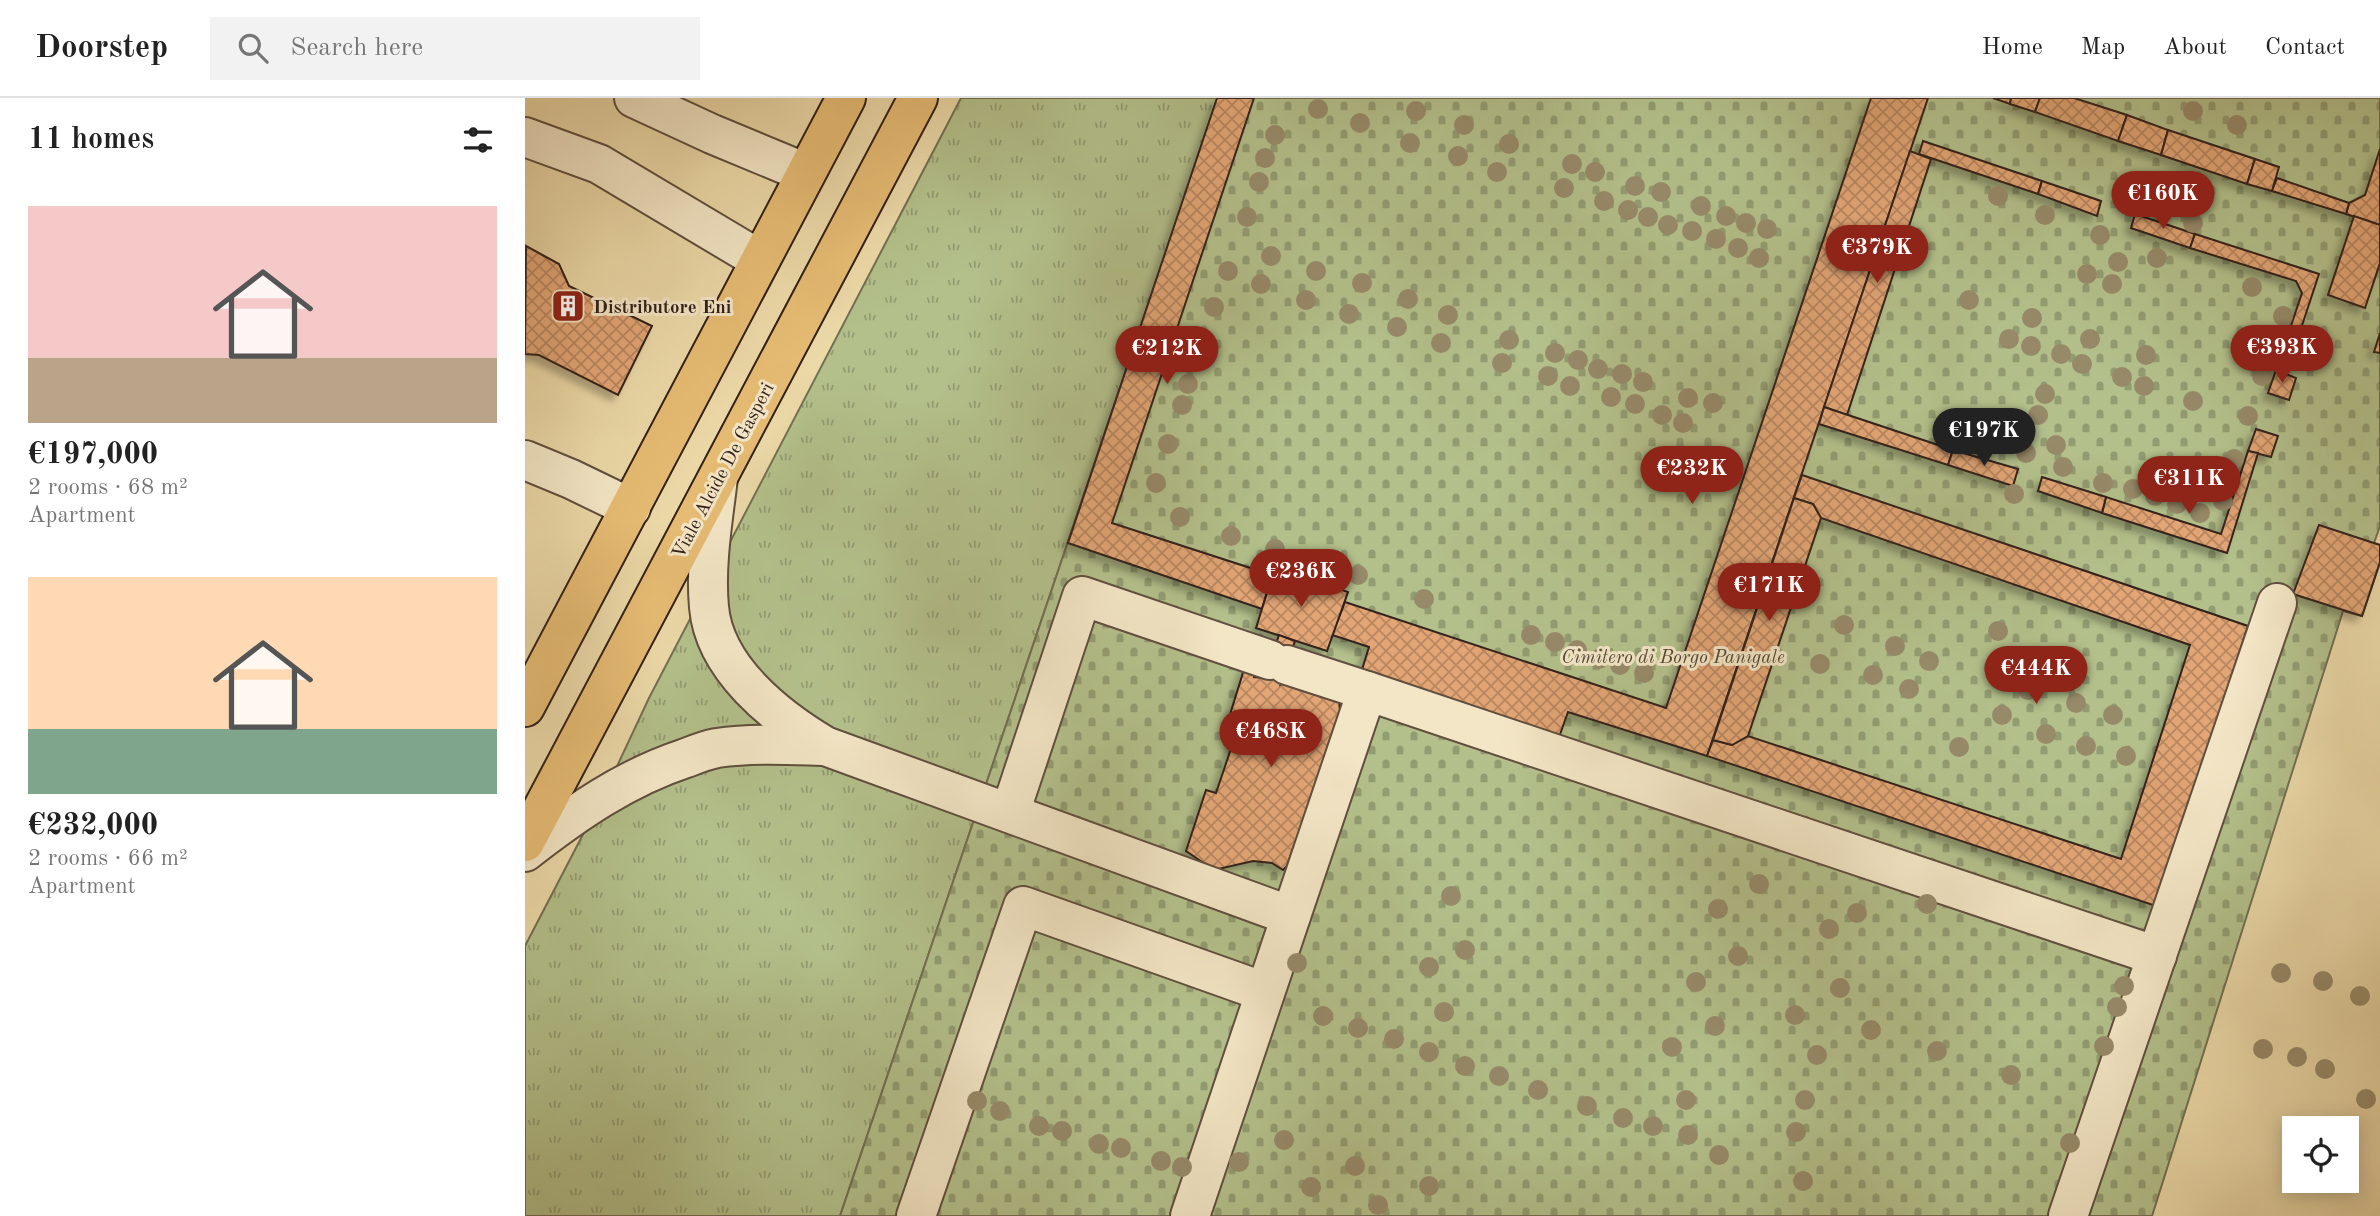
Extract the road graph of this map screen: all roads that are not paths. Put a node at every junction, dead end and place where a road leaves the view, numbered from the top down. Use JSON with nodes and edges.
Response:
{"nodes":[{"id":1,"x":846,"y":98,"type":"edge"},
{"id":2,"x":918,"y":98,"type":"edge"},
{"id":3,"x":638,"y":99,"type":"edge"},
{"id":4,"x":525,"y":137,"type":"edge"},
{"id":5,"x":806,"y":173,"type":"junction"},
{"id":6,"x":760,"y":260,"type":"junction"},
{"id":7,"x":525,"y":460,"type":"edge"},
{"id":8,"x":718,"y":478,"type":"junction"},
{"id":9,"x":631,"y":508,"type":"junction"},
{"id":10,"x":2277,"y":603,"type":"dead end"},
{"id":11,"x":1367,"y":691,"type":"junction"},
{"id":12,"x":525,"y":707,"type":"edge"},
{"id":13,"x":825,"y":746,"type":"junction"},
{"id":14,"x":1010,"y":813,"type":"junction"},
{"id":15,"x":525,"y":842,"type":"edge"},
{"id":16,"x":525,"y":852,"type":"edge"},
{"id":17,"x":1291,"y":916,"type":"junction"},
{"id":18,"x":2157,"y":956,"type":"junction"},
{"id":19,"x":1265,"y":992,"type":"junction"},
{"id":20,"x":916,"y":1216,"type":"edge"},
{"id":21,"x":1190,"y":1216,"type":"edge"},
{"id":22,"x":2069,"y":1216,"type":"edge"}],
"edges":[{"from":1,"to":5,"type":"main road"},
{"from":2,"to":8,"type":"main road","name":"Viale Alcide De Gasperi"},
{"from":3,"to":5,"type":"lane"},
{"from":4,"to":6,"type":"lane"},
{"from":5,"to":6,"type":"main road"},
{"from":6,"to":9,"type":"main road"},
{"from":7,"to":9,"type":"lane"},
{"from":8,"to":13,"type":"lane"},
{"from":8,"to":15,"type":"main road","name":"Viale Alcide De Gasperi"},
{"from":9,"to":12,"type":"main road"},
{"from":10,"to":18,"type":"lane"},
{"from":11,"to":14,"type":"lane"},
{"from":11,"to":17,"type":"lane"},
{"from":11,"to":18,"type":"lane"},
{"from":13,"to":14,"type":"lane"},
{"from":13,"to":16,"type":"lane"},
{"from":14,"to":17,"type":"lane"},
{"from":17,"to":19,"type":"lane"},
{"from":18,"to":22,"type":"lane"},
{"from":19,"to":20,"type":"lane"},
{"from":19,"to":21,"type":"lane"}]}
